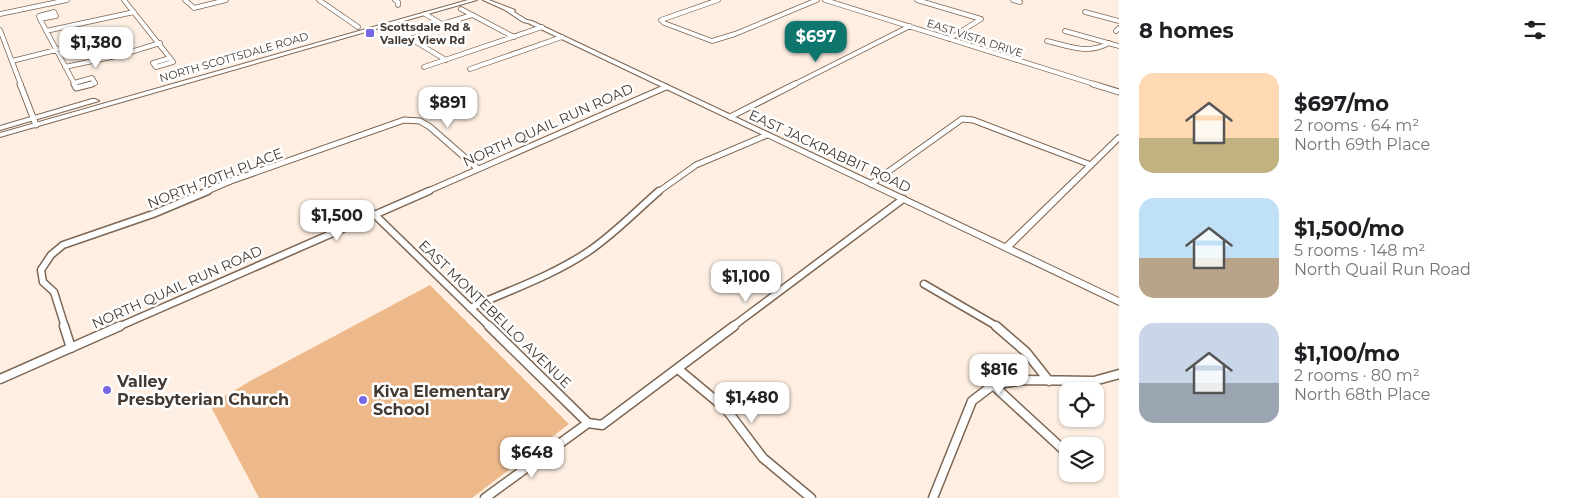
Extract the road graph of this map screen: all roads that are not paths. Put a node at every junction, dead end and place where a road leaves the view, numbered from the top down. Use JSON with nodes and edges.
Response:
{"nodes":[{"id":1,"x":67,"y":0,"type":"edge"},
{"id":2,"x":124,"y":0,"type":"edge"},
{"id":3,"x":185,"y":0,"type":"edge"},
{"id":4,"x":226,"y":0,"type":"edge"},
{"id":5,"x":319,"y":0,"type":"edge"},
{"id":6,"x":395,"y":0,"type":"edge"},
{"id":7,"x":455,"y":0,"type":"edge"},
{"id":8,"x":474,"y":0,"type":"edge"},
{"id":9,"x":486,"y":0,"type":"edge"},
{"id":10,"x":718,"y":0,"type":"edge"},
{"id":11,"x":817,"y":0,"type":"edge"},
{"id":12,"x":825,"y":0,"type":"edge"},
{"id":13,"x":917,"y":0,"type":"edge"},
{"id":14,"x":1013,"y":0,"type":"edge"},
{"id":15,"x":1020,"y":2,"type":"dead end"},
{"id":16,"x":398,"y":5,"type":"dead end"},
{"id":17,"x":461,"y":9,"type":"dead end"},
{"id":18,"x":134,"y":12,"type":"junction"},
{"id":19,"x":1085,"y":12,"type":"dead end"},
{"id":20,"x":0,"y":14,"type":"edge"},
{"id":21,"x":423,"y":15,"type":"junction"},
{"id":22,"x":472,"y":15,"type":"junction"},
{"id":23,"x":40,"y":19,"type":"dead end"},
{"id":24,"x":1119,"y":21,"type":"edge"},
{"id":25,"x":442,"y":24,"type":"junction"},
{"id":26,"x":436,"y":26,"type":"junction"},
{"id":27,"x":910,"y":26,"type":"junction"},
{"id":28,"x":358,"y":27,"type":"junction"},
{"id":29,"x":542,"y":27,"type":"junction"},
{"id":30,"x":393,"y":28,"type":"dead end"},
{"id":31,"x":0,"y":30,"type":"edge"},
{"id":32,"x":46,"y":31,"type":"junction"},
{"id":33,"x":1065,"y":31,"type":"dead end"},
{"id":34,"x":406,"y":35,"type":"junction"},
{"id":35,"x":514,"y":37,"type":"junction"},
{"id":36,"x":562,"y":37,"type":"junction"},
{"id":37,"x":950,"y":39,"type":"junction"},
{"id":38,"x":96,"y":40,"type":"dead end"},
{"id":39,"x":1047,"y":41,"type":"dead end"},
{"id":40,"x":1109,"y":43,"type":"junction"},
{"id":41,"x":160,"y":44,"type":"junction"},
{"id":42,"x":6,"y":45,"type":"junction"},
{"id":43,"x":0,"y":46,"type":"edge"},
{"id":44,"x":1119,"y":46,"type":"edge"},
{"id":45,"x":55,"y":50,"type":"junction"},
{"id":46,"x":170,"y":58,"type":"dead end"},
{"id":47,"x":446,"y":60,"type":"junction"},
{"id":48,"x":12,"y":61,"type":"junction"},
{"id":49,"x":64,"y":67,"type":"junction"},
{"id":50,"x":424,"y":67,"type":"dead end"},
{"id":51,"x":470,"y":69,"type":"dead end"},
{"id":52,"x":74,"y":83,"type":"dead end"},
{"id":53,"x":666,"y":87,"type":"junction"},
{"id":54,"x":1119,"y":92,"type":"edge"},
{"id":55,"x":730,"y":117,"type":"junction"},
{"id":56,"x":404,"y":120,"type":"joint"},
{"id":57,"x":35,"y":122,"type":"junction"},
{"id":58,"x":0,"y":128,"type":"edge"},
{"id":59,"x":0,"y":135,"type":"edge"},
{"id":60,"x":767,"y":135,"type":"junction"},
{"id":61,"x":1119,"y":137,"type":"edge"},
{"id":62,"x":1091,"y":165,"type":"junction"},
{"id":63,"x":478,"y":169,"type":"junction"},
{"id":64,"x":871,"y":184,"type":"junction"},
{"id":65,"x":903,"y":199,"type":"junction"},
{"id":66,"x":374,"y":214,"type":"junction"},
{"id":67,"x":63,"y":245,"type":"joint"},
{"id":68,"x":1006,"y":248,"type":"junction"},
{"id":69,"x":924,"y":284,"type":"dead end"},
{"id":70,"x":1119,"y":302,"type":"edge"},
{"id":71,"x":470,"y":308,"type":"junction"},
{"id":72,"x":70,"y":348,"type":"junction"},
{"id":73,"x":678,"y":369,"type":"junction"},
{"id":74,"x":1119,"y":374,"type":"edge"},
{"id":75,"x":0,"y":379,"type":"edge"},
{"id":76,"x":1049,"y":381,"type":"junction"},
{"id":77,"x":993,"y":385,"type":"junction"},
{"id":78,"x":588,"y":423,"type":"junction"},
{"id":79,"x":1059,"y":446,"type":"edge"},
{"id":80,"x":485,"y":498,"type":"edge"},
{"id":81,"x":811,"y":498,"type":"edge"},
{"id":82,"x":932,"y":498,"type":"edge"}],
"edges":[{"from":1,"to":20,"type":"street"},
{"from":2,"to":18,"type":"street"},
{"from":3,"to":4,"type":"street"},
{"from":5,"to":28,"type":"street"},
{"from":6,"to":16,"type":"street"},
{"from":7,"to":28,"type":"main road","name":"NORTH SCOTTSDALE ROAD"},
{"from":8,"to":21,"type":"main road","name":"NORTH SCOTTSDALE ROAD"},
{"from":9,"to":29,"type":"street","name":"EAST JACKRABBIT ROAD"},
{"from":10,"to":11,"type":"street"},
{"from":12,"to":27,"type":"street","name":"EAST VISTA DRIVE"},
{"from":13,"to":37,"type":"street"},
{"from":14,"to":15,"type":"street"},
{"from":17,"to":22,"type":"street"},
{"from":18,"to":32,"type":"street"},
{"from":18,"to":41,"type":"street"},
{"from":19,"to":24,"type":"street"},
{"from":21,"to":25,"type":"street"},
{"from":21,"to":26,"type":"street"},
{"from":21,"to":57,"type":"main road","name":"NORTH SCOTTSDALE ROAD"},
{"from":22,"to":25,"type":"street"},
{"from":22,"to":35,"type":"street"},
{"from":23,"to":32,"type":"street"},
{"from":25,"to":26,"type":"street"},
{"from":26,"to":34,"type":"street"},
{"from":27,"to":37,"type":"street","name":"EAST VISTA DRIVE"},
{"from":27,"to":55,"type":"street"},
{"from":28,"to":57,"type":"main road","name":"NORTH SCOTTSDALE ROAD"},
{"from":29,"to":35,"type":"street"},
{"from":29,"to":36,"type":"street","name":"EAST JACKRABBIT ROAD"},
{"from":30,"to":34,"type":"street"},
{"from":31,"to":42,"type":"street"},
{"from":32,"to":45,"type":"street"},
{"from":33,"to":40,"type":"street"},
{"from":34,"to":47,"type":"street"},
{"from":35,"to":47,"type":"street"},
{"from":36,"to":51,"type":"street"},
{"from":36,"to":53,"type":"street","name":"EAST JACKRABBIT ROAD"},
{"from":37,"to":54,"type":"street","name":"EAST VISTA DRIVE"},
{"from":38,"to":45,"type":"street"},
{"from":39,"to":40,"type":"street"},
{"from":40,"to":44,"type":"street"},
{"from":41,"to":46,"type":"street"},
{"from":41,"to":49,"type":"street"},
{"from":42,"to":43,"type":"street"},
{"from":42,"to":48,"type":"street"},
{"from":45,"to":48,"type":"street"},
{"from":45,"to":49,"type":"street"},
{"from":47,"to":50,"type":"street"},
{"from":48,"to":57,"type":"street"},
{"from":49,"to":52,"type":"street"},
{"from":53,"to":55,"type":"street","name":"EAST JACKRABBIT ROAD"},
{"from":53,"to":63,"type":"street","name":"NORTH QUAIL RUN ROAD"},
{"from":55,"to":60,"type":"street","name":"EAST JACKRABBIT ROAD"},
{"from":56,"to":63,"type":"street"},
{"from":56,"to":67,"type":"street","name":"NORTH 70TH PLACE"},
{"from":57,"to":58,"type":"main road","name":"NORTH SCOTTSDALE ROAD"},
{"from":57,"to":59,"type":"main road","name":"NORTH SCOTTSDALE ROAD"},
{"from":60,"to":64,"type":"street","name":"EAST JACKRABBIT ROAD"},
{"from":60,"to":71,"type":"street"},
{"from":61,"to":62,"type":"street"},
{"from":62,"to":64,"type":"street"},
{"from":62,"to":68,"type":"street"},
{"from":63,"to":66,"type":"street","name":"NORTH QUAIL RUN ROAD"},
{"from":64,"to":65,"type":"street","name":"EAST JACKRABBIT ROAD"},
{"from":65,"to":68,"type":"street","name":"EAST JACKRABBIT ROAD"},
{"from":65,"to":73,"type":"street"},
{"from":66,"to":71,"type":"street","name":"EAST MONTEBELLO AVENUE"},
{"from":66,"to":72,"type":"street","name":"NORTH QUAIL RUN ROAD"},
{"from":67,"to":72,"type":"street"},
{"from":68,"to":70,"type":"street","name":"EAST JACKRABBIT ROAD"},
{"from":69,"to":76,"type":"street"},
{"from":71,"to":78,"type":"street","name":"EAST MONTEBELLO AVENUE"},
{"from":72,"to":75,"type":"street","name":"NORTH QUAIL RUN ROAD"},
{"from":73,"to":78,"type":"street"},
{"from":73,"to":81,"type":"street"},
{"from":74,"to":76,"type":"street"},
{"from":76,"to":77,"type":"street"},
{"from":77,"to":79,"type":"street"},
{"from":77,"to":82,"type":"street"},
{"from":78,"to":80,"type":"street"}]}
